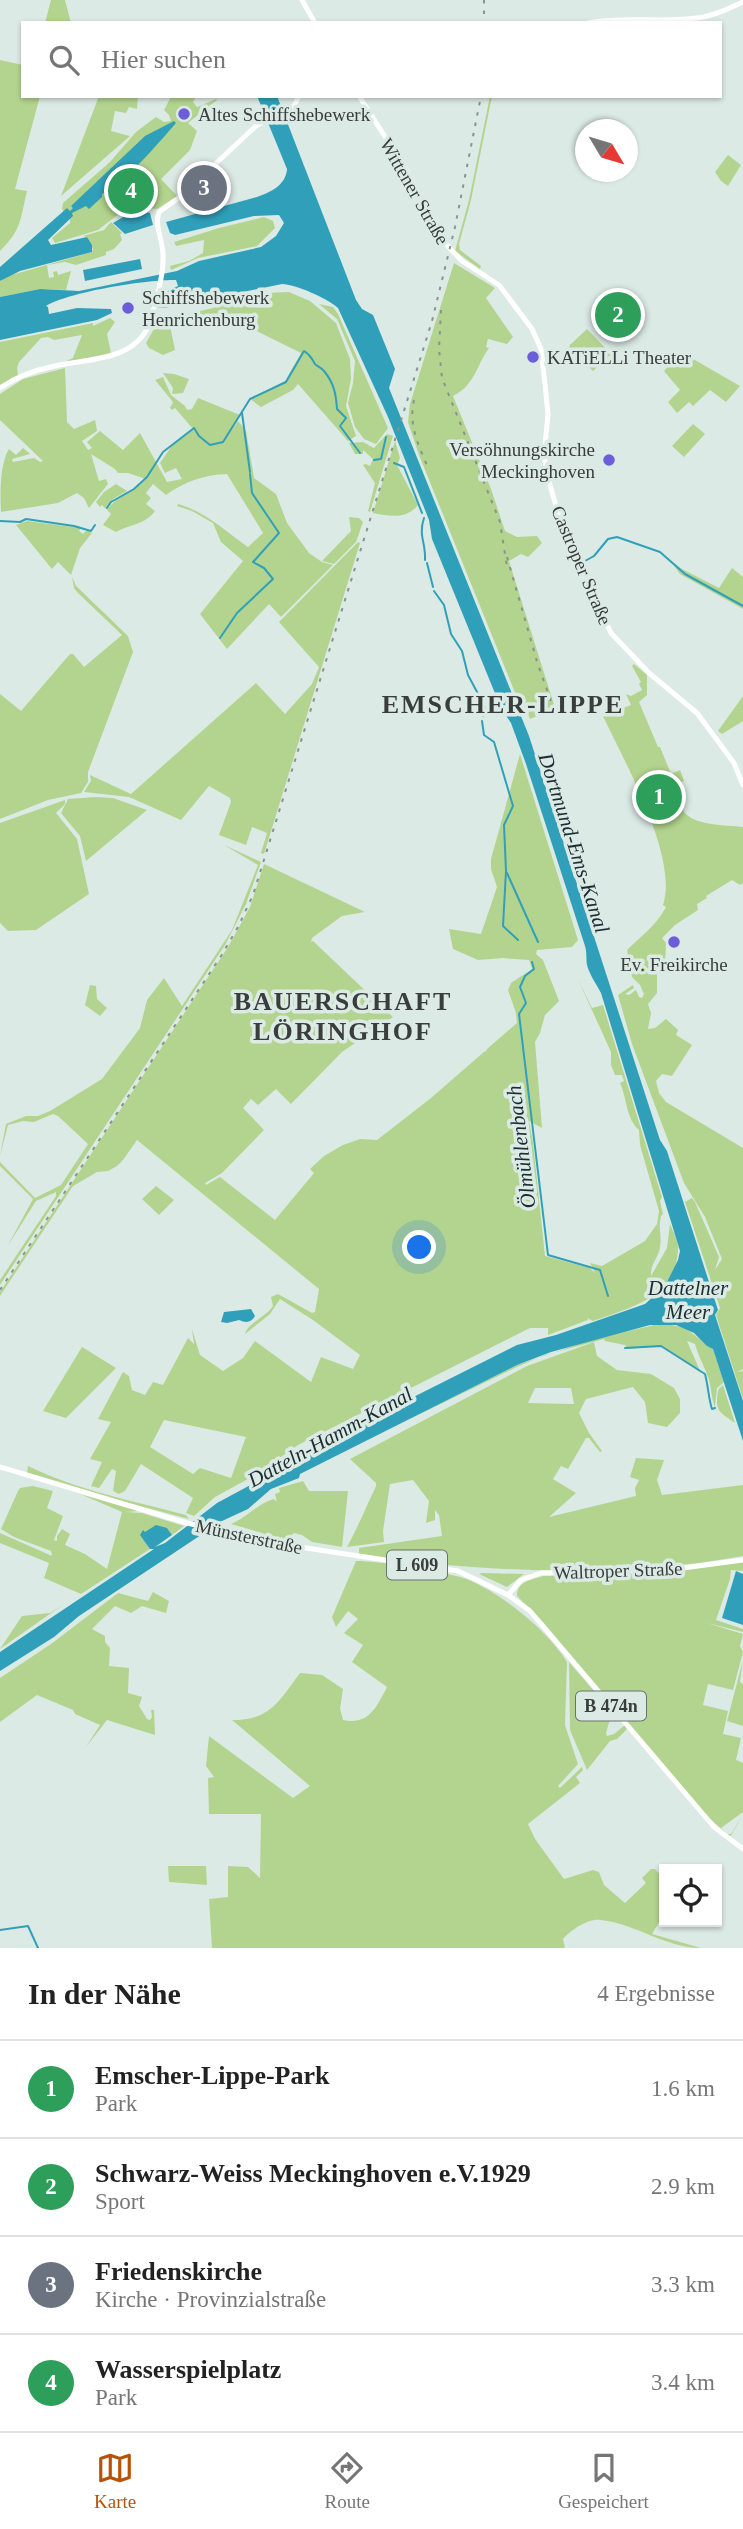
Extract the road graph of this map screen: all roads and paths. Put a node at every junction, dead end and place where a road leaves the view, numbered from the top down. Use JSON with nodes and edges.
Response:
{"nodes":[{"id":1,"x":302,"y":0,"type":"edge"},
{"id":2,"x":743,"y":2,"type":"edge"},
{"id":3,"x":314,"y":21,"type":"edge"},
{"id":4,"x":604,"y":21,"type":"edge"},
{"id":5,"x":298,"y":98,"type":"edge"},
{"id":6,"x":360,"y":98,"type":"edge"},
{"id":7,"x":482,"y":274,"type":"joint"},
{"id":8,"x":0,"y":388,"type":"edge"},
{"id":9,"x":743,"y":785,"type":"edge"},
{"id":10,"x":0,"y":1468,"type":"edge"},
{"id":11,"x":743,"y":1560,"type":"edge"},
{"id":12,"x":516,"y":1584,"type":"junction"},
{"id":13,"x":508,"y":1595,"type":"junction"},
{"id":14,"x":518,"y":1601,"type":"junction"},
{"id":15,"x":743,"y":1849,"type":"edge"}],
"edges":[{"from":1,"to":3,"type":"main road"},
{"from":2,"to":4,"type":"main road"},
{"from":5,"to":8,"type":"main road"},
{"from":6,"to":7,"type":"main road","name":"Wittener Straße"},
{"from":7,"to":9,"type":"main road","name":"Castroper Straße"},
{"from":10,"to":13,"type":"main road","name":"Münsterstraße","number":"L 609"},
{"from":11,"to":12,"type":"main road","name":"Waltroper Straße"},
{"from":12,"to":13,"type":"main road"},
{"from":12,"to":14,"type":"main road"},
{"from":13,"to":14,"type":"main road","number":"B 474n"},
{"from":14,"to":15,"type":"main road","number":"B 474n"}]}
